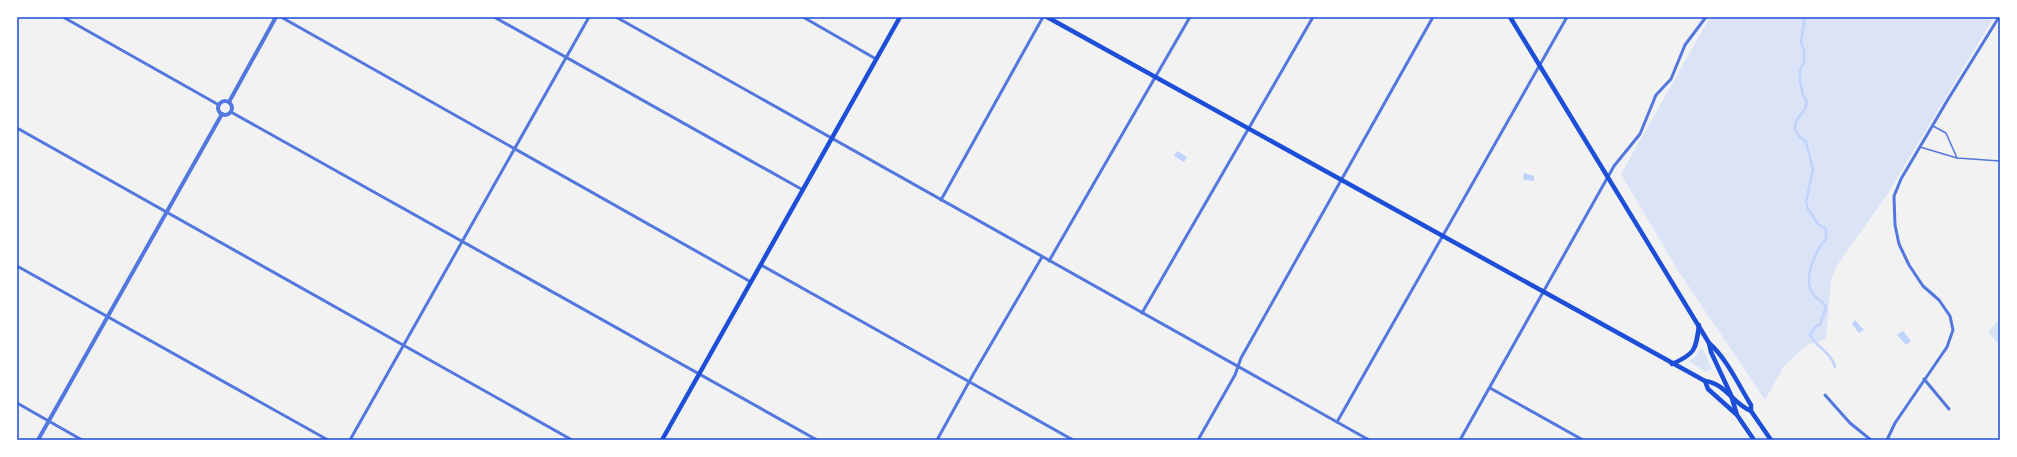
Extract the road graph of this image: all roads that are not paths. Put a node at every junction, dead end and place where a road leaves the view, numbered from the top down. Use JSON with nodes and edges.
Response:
{"nodes":[{"id":1,"x":63,"y":17,"type":"edge"},
{"id":2,"x":276,"y":17,"type":"edge"},
{"id":3,"x":281,"y":17,"type":"edge"},
{"id":4,"x":494,"y":17,"type":"edge"},
{"id":5,"x":589,"y":17,"type":"edge"},
{"id":6,"x":616,"y":17,"type":"edge"},
{"id":7,"x":803,"y":17,"type":"edge"},
{"id":8,"x":900,"y":17,"type":"edge"},
{"id":9,"x":1043,"y":17,"type":"edge"},
{"id":10,"x":1047,"y":17,"type":"edge"},
{"id":11,"x":1190,"y":17,"type":"edge"},
{"id":12,"x":1313,"y":17,"type":"edge"},
{"id":13,"x":1433,"y":17,"type":"edge"},
{"id":14,"x":1510,"y":17,"type":"edge"},
{"id":15,"x":1567,"y":17,"type":"edge"},
{"id":16,"x":1706,"y":17,"type":"edge"},
{"id":17,"x":1999,"y":17,"type":"edge"},
{"id":18,"x":566,"y":58,"type":"junction"},
{"id":19,"x":876,"y":59,"type":"junction"},
{"id":20,"x":1540,"y":64,"type":"junction"},
{"id":21,"x":1155,"y":77,"type":"junction"},
{"id":22,"x":229,"y":102,"type":"junction"},
{"id":23,"x":219,"y":105,"type":"junction"},
{"id":24,"x":231,"y":112,"type":"junction"},
{"id":25,"x":222,"y":114,"type":"junction"},
{"id":26,"x":1932,"y":125,"type":"junction"},
{"id":27,"x":17,"y":128,"type":"edge"},
{"id":28,"x":1248,"y":129,"type":"junction"},
{"id":29,"x":832,"y":139,"type":"junction"},
{"id":30,"x":1920,"y":147,"type":"junction"},
{"id":31,"x":514,"y":149,"type":"junction"},
{"id":32,"x":1957,"y":158,"type":"junction"},
{"id":33,"x":2000,"y":161,"type":"edge"},
{"id":34,"x":1608,"y":178,"type":"junction"},
{"id":35,"x":1340,"y":180,"type":"junction"},
{"id":36,"x":803,"y":190,"type":"junction"},
{"id":37,"x":940,"y":200,"type":"junction"},
{"id":38,"x":166,"y":212,"type":"junction"},
{"id":39,"x":1442,"y":237,"type":"junction"},
{"id":40,"x":463,"y":242,"type":"junction"},
{"id":41,"x":1042,"y":257,"type":"junction"},
{"id":42,"x":1048,"y":261,"type":"junction"},
{"id":43,"x":761,"y":265,"type":"junction"},
{"id":44,"x":17,"y":266,"type":"edge"},
{"id":45,"x":751,"y":282,"type":"junction"},
{"id":46,"x":1542,"y":292,"type":"junction"},
{"id":47,"x":1142,"y":313,"type":"junction"},
{"id":48,"x":108,"y":317,"type":"junction"},
{"id":49,"x":1700,"y":325,"type":"junction"},
{"id":50,"x":1709,"y":344,"type":"junction"},
{"id":51,"x":404,"y":346,"type":"junction"},
{"id":52,"x":1672,"y":364,"type":"junction"},
{"id":53,"x":1238,"y":366,"type":"junction"},
{"id":54,"x":699,"y":374,"type":"junction"},
{"id":55,"x":1924,"y":379,"type":"junction"},
{"id":56,"x":969,"y":381,"type":"junction"},
{"id":57,"x":1705,"y":381,"type":"junction"},
{"id":58,"x":1490,"y":388,"type":"junction"},
{"id":59,"x":1731,"y":395,"type":"junction"},
{"id":60,"x":1825,"y":395,"type":"dead end"},
{"id":61,"x":17,"y":403,"type":"edge"},
{"id":62,"x":1949,"y":409,"type":"dead end"},
{"id":63,"x":1751,"y":411,"type":"junction"},
{"id":64,"x":1737,"y":415,"type":"junction"},
{"id":65,"x":49,"y":421,"type":"junction"},
{"id":66,"x":1337,"y":422,"type":"junction"},
{"id":67,"x":38,"y":440,"type":"edge"},
{"id":68,"x":82,"y":440,"type":"edge"},
{"id":69,"x":328,"y":440,"type":"edge"},
{"id":70,"x":350,"y":440,"type":"edge"},
{"id":71,"x":572,"y":440,"type":"edge"},
{"id":72,"x":662,"y":440,"type":"edge"},
{"id":73,"x":817,"y":440,"type":"edge"},
{"id":74,"x":937,"y":440,"type":"edge"},
{"id":75,"x":1074,"y":440,"type":"edge"},
{"id":76,"x":1198,"y":440,"type":"edge"},
{"id":77,"x":1369,"y":440,"type":"edge"},
{"id":78,"x":1460,"y":440,"type":"edge"},
{"id":79,"x":1583,"y":440,"type":"edge"},
{"id":80,"x":1754,"y":440,"type":"edge"},
{"id":81,"x":1772,"y":440,"type":"edge"},
{"id":82,"x":1871,"y":440,"type":"edge"},
{"id":83,"x":1887,"y":440,"type":"edge"}],
"edges":[{"from":1,"to":23,"type":"street"},
{"from":2,"to":22,"type":"street"},
{"from":3,"to":31,"type":"street"},
{"from":4,"to":18,"type":"street"},
{"from":5,"to":18,"type":"street"},
{"from":6,"to":29,"type":"street"},
{"from":7,"to":19,"type":"street"},
{"from":8,"to":19,"type":"main road"},
{"from":9,"to":37,"type":"street"},
{"from":10,"to":21,"type":"main road"},
{"from":11,"to":21,"type":"street"},
{"from":12,"to":28,"type":"street"},
{"from":13,"to":35,"type":"street"},
{"from":14,"to":20,"type":"main road"},
{"from":15,"to":20,"type":"street"},
{"from":16,"to":34,"type":"street"},
{"from":17,"to":26,"type":"street"},
{"from":18,"to":31,"type":"street"},
{"from":18,"to":36,"type":"street"},
{"from":19,"to":29,"type":"main road"},
{"from":20,"to":34,"type":"main road"},
{"from":20,"to":39,"type":"street"},
{"from":21,"to":28,"type":"main road"},
{"from":21,"to":42,"type":"street"},
{"from":22,"to":23,"type":"street"},
{"from":22,"to":24,"type":"street"},
{"from":23,"to":25,"type":"street"},
{"from":24,"to":25,"type":"street"},
{"from":24,"to":40,"type":"street"},
{"from":25,"to":38,"type":"street"},
{"from":26,"to":30,"type":"street"},
{"from":26,"to":32,"type":"lane"},
{"from":27,"to":38,"type":"street"},
{"from":28,"to":35,"type":"main road"},
{"from":28,"to":47,"type":"street"},
{"from":29,"to":36,"type":"main road"},
{"from":29,"to":37,"type":"street"},
{"from":30,"to":32,"type":"lane"},
{"from":30,"to":55,"type":"street"},
{"from":31,"to":40,"type":"street"},
{"from":31,"to":45,"type":"street"},
{"from":32,"to":33,"type":"lane"},
{"from":34,"to":46,"type":"street"},
{"from":34,"to":49,"type":"main road"},
{"from":35,"to":39,"type":"main road"},
{"from":35,"to":53,"type":"street"},
{"from":36,"to":43,"type":"main road"},
{"from":37,"to":41,"type":"street"},
{"from":38,"to":48,"type":"street"},
{"from":38,"to":51,"type":"street"},
{"from":39,"to":46,"type":"main road"},
{"from":39,"to":66,"type":"street"},
{"from":40,"to":51,"type":"street"},
{"from":40,"to":54,"type":"street"},
{"from":41,"to":42,"type":"street"},
{"from":41,"to":56,"type":"street"},
{"from":42,"to":47,"type":"street"},
{"from":43,"to":45,"type":"main road"},
{"from":43,"to":56,"type":"street"},
{"from":44,"to":48,"type":"street"},
{"from":45,"to":54,"type":"main road"},
{"from":46,"to":52,"type":"main road"},
{"from":46,"to":58,"type":"street"},
{"from":47,"to":53,"type":"street"},
{"from":48,"to":65,"type":"street"},
{"from":48,"to":69,"type":"street"},
{"from":49,"to":50,"type":"main road"},
{"from":49,"to":52,"type":"main road"},
{"from":50,"to":59,"type":"main road"},
{"from":50,"to":63,"type":"main road"},
{"from":51,"to":70,"type":"street"},
{"from":51,"to":71,"type":"street"},
{"from":52,"to":57,"type":"main road"},
{"from":53,"to":66,"type":"street"},
{"from":53,"to":76,"type":"street"},
{"from":54,"to":72,"type":"main road"},
{"from":54,"to":73,"type":"street"},
{"from":55,"to":62,"type":"street"},
{"from":55,"to":83,"type":"street"},
{"from":56,"to":74,"type":"street"},
{"from":56,"to":75,"type":"street"},
{"from":57,"to":59,"type":"main road"},
{"from":57,"to":64,"type":"main road"},
{"from":58,"to":78,"type":"street"},
{"from":58,"to":79,"type":"street"},
{"from":59,"to":63,"type":"main road"},
{"from":59,"to":64,"type":"main road"},
{"from":60,"to":82,"type":"street"},
{"from":61,"to":65,"type":"street"},
{"from":63,"to":81,"type":"main road"},
{"from":64,"to":80,"type":"main road"},
{"from":65,"to":67,"type":"street"},
{"from":65,"to":68,"type":"street"},
{"from":66,"to":77,"type":"street"}]}
